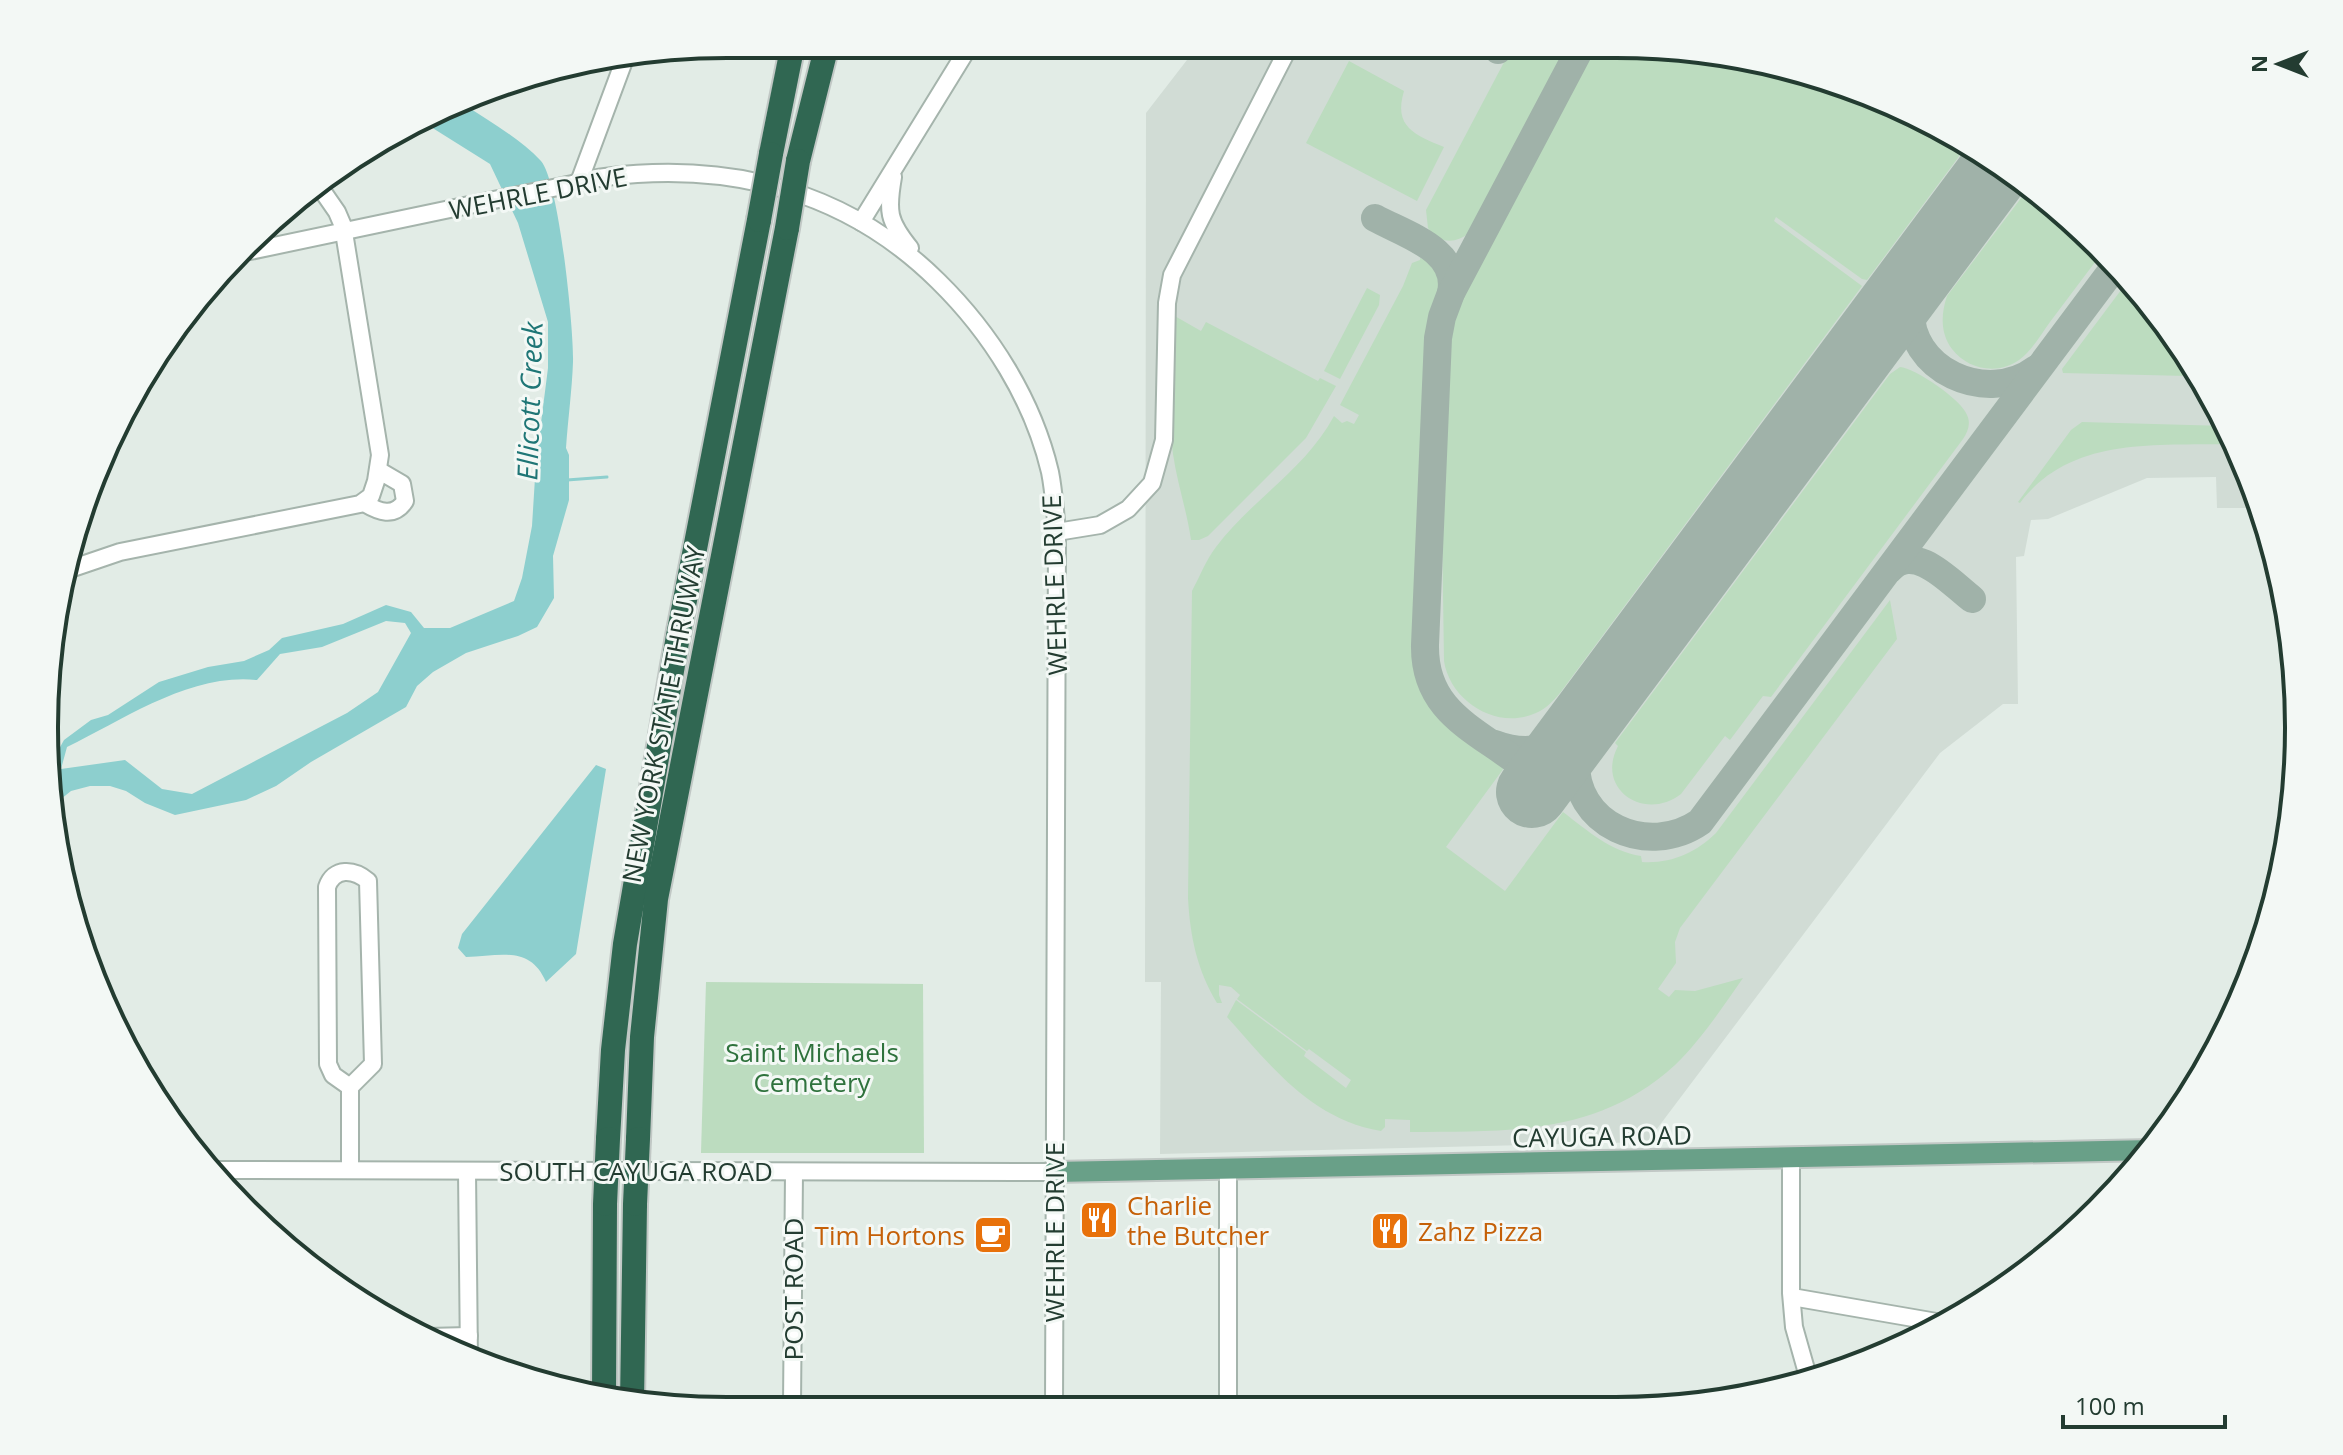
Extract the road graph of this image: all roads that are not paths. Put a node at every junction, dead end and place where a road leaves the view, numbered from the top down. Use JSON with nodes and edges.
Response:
{"nodes":[{"id":1,"x":790,"y":58,"type":"edge"},
{"id":2,"x":824,"y":58,"type":"edge"},
{"id":3,"x":962,"y":58,"type":"edge"},
{"id":4,"x":1283,"y":58,"type":"edge"},
{"id":5,"x":622,"y":67,"type":"edge"},
{"id":6,"x":894,"y":171,"type":"junction"},
{"id":7,"x":579,"y":182,"type":"junction"},
{"id":8,"x":324,"y":193,"type":"edge"},
{"id":9,"x":861,"y":222,"type":"junction"},
{"id":10,"x":344,"y":231,"type":"junction"},
{"id":11,"x":259,"y":249,"type":"edge"},
{"id":12,"x":928,"y":271,"type":"junction"},
{"id":13,"x":378,"y":470,"type":"junction"},
{"id":14,"x":364,"y":503,"type":"junction"},
{"id":15,"x":1057,"y":532,"type":"junction"},
{"id":16,"x":78,"y":566,"type":"edge"},
{"id":17,"x":350,"y":1087,"type":"junction"},
{"id":18,"x":2134,"y":1150,"type":"edge"},
{"id":19,"x":1791,"y":1159,"type":"junction"},
{"id":20,"x":1228,"y":1169,"type":"junction"},
{"id":21,"x":225,"y":1170,"type":"edge"},
{"id":22,"x":350,"y":1170,"type":"junction"},
{"id":23,"x":467,"y":1171,"type":"junction"},
{"id":24,"x":794,"y":1172,"type":"junction"},
{"id":25,"x":1054,"y":1172,"type":"junction"},
{"id":26,"x":1792,"y":1297,"type":"junction"},
{"id":27,"x":1926,"y":1320,"type":"edge"},
{"id":28,"x":450,"y":1336,"type":"edge"},
{"id":29,"x":469,"y":1336,"type":"junction"},
{"id":30,"x":469,"y":1345,"type":"edge"},
{"id":31,"x":1806,"y":1369,"type":"edge"},
{"id":32,"x":604,"y":1385,"type":"edge"},
{"id":33,"x":632,"y":1390,"type":"edge"},
{"id":34,"x":792,"y":1397,"type":"edge"},
{"id":35,"x":1054,"y":1397,"type":"edge"},
{"id":36,"x":1228,"y":1397,"type":"edge"}],
"edges":[{"from":1,"to":32,"type":"highway","name":"NEW YORK STATE THRUWAY","bridge":true},
{"from":2,"to":33,"type":"highway","name":"NEW YORK STATE THRUWAY","bridge":true},
{"from":3,"to":6,"type":"street"},
{"from":4,"to":15,"type":"street"},
{"from":5,"to":7,"type":"street"},
{"from":6,"to":9,"type":"street"},
{"from":6,"to":12,"type":"street"},
{"from":7,"to":9,"type":"street","name":"WEHRLE DRIVE"},
{"from":7,"to":10,"type":"street","name":"WEHRLE DRIVE"},
{"from":8,"to":10,"type":"street"},
{"from":9,"to":12,"type":"street","name":"WEHRLE DRIVE"},
{"from":10,"to":11,"type":"street","name":"WEHRLE DRIVE"},
{"from":10,"to":13,"type":"street"},
{"from":12,"to":15,"type":"street","name":"WEHRLE DRIVE"},
{"from":13,"to":14,"type":"street"},
{"from":13,"to":14,"type":"street"},
{"from":14,"to":16,"type":"street"},
{"from":15,"to":25,"type":"street","name":"WEHRLE DRIVE"},
{"from":17,"to":17,"type":"street"},
{"from":17,"to":22,"type":"street"},
{"from":18,"to":19,"type":"main road","name":"CAYUGA ROAD"},
{"from":19,"to":20,"type":"main road","name":"CAYUGA ROAD"},
{"from":19,"to":26,"type":"street"},
{"from":20,"to":25,"type":"main road","name":"CAYUGA ROAD"},
{"from":20,"to":36,"type":"street"},
{"from":21,"to":22,"type":"street","name":"SOUTH CAYUGA ROAD"},
{"from":22,"to":23,"type":"street","name":"SOUTH CAYUGA ROAD"},
{"from":23,"to":24,"type":"street","name":"SOUTH CAYUGA ROAD"},
{"from":23,"to":29,"type":"street"},
{"from":24,"to":25,"type":"street","name":"SOUTH CAYUGA ROAD"},
{"from":24,"to":34,"type":"street","name":"POST ROAD"},
{"from":25,"to":35,"type":"street","name":"WEHRLE DRIVE"},
{"from":26,"to":27,"type":"street"},
{"from":26,"to":31,"type":"street"},
{"from":28,"to":29,"type":"street"},
{"from":29,"to":30,"type":"street"}]}
